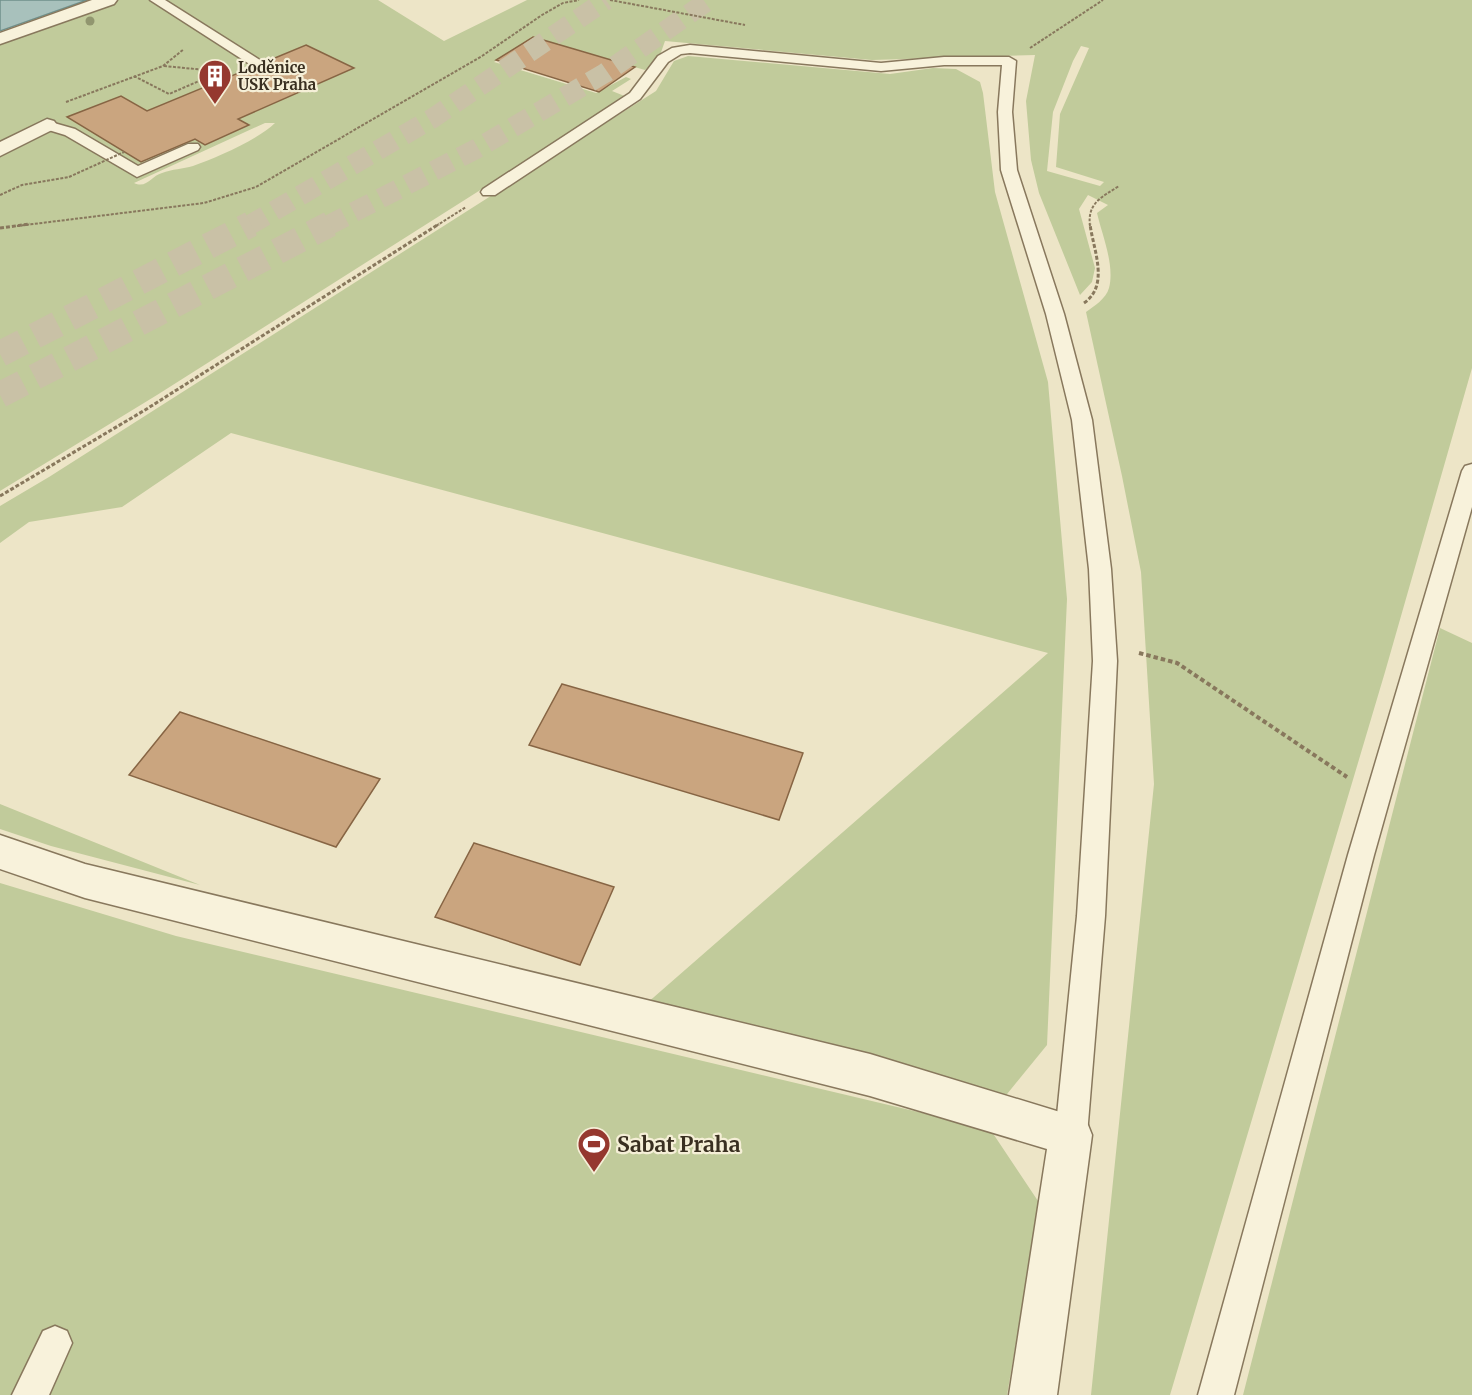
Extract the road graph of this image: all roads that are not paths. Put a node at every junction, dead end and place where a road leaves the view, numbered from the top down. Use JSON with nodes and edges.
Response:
{"nodes":[{"id":1,"x":108,"y":0,"type":"edge"},
{"id":2,"x":156,"y":0,"type":"edge"},
{"id":3,"x":0,"y":39,"type":"edge"},
{"id":4,"x":256,"y":62,"type":"dead end"},
{"id":5,"x":47,"y":125,"type":"joint"},
{"id":6,"x":193,"y":147,"type":"dead end"},
{"id":7,"x":0,"y":150,"type":"edge"},
{"id":8,"x":489,"y":192,"type":"road end"},
{"id":9,"x":1472,"y":471,"type":"edge"},
{"id":10,"x":0,"y":852,"type":"edge"},
{"id":11,"x":1071,"y":1135,"type":"junction"},
{"id":12,"x":55,"y":1343,"type":"dead end"},
{"id":13,"x":30,"y":1395,"type":"edge"},
{"id":14,"x":1033,"y":1395,"type":"edge"},
{"id":15,"x":1216,"y":1395,"type":"edge"}],
"edges":[{"from":1,"to":3,"type":"street"},
{"from":2,"to":4,"type":"lane"},
{"from":5,"to":6,"type":"lane"},
{"from":5,"to":7,"type":"street"},
{"from":8,"to":11,"type":"lane"},
{"from":9,"to":15,"type":"lane"},
{"from":10,"to":11,"type":"street"},
{"from":11,"to":14,"type":"street"},
{"from":12,"to":13,"type":"lane"}]}
